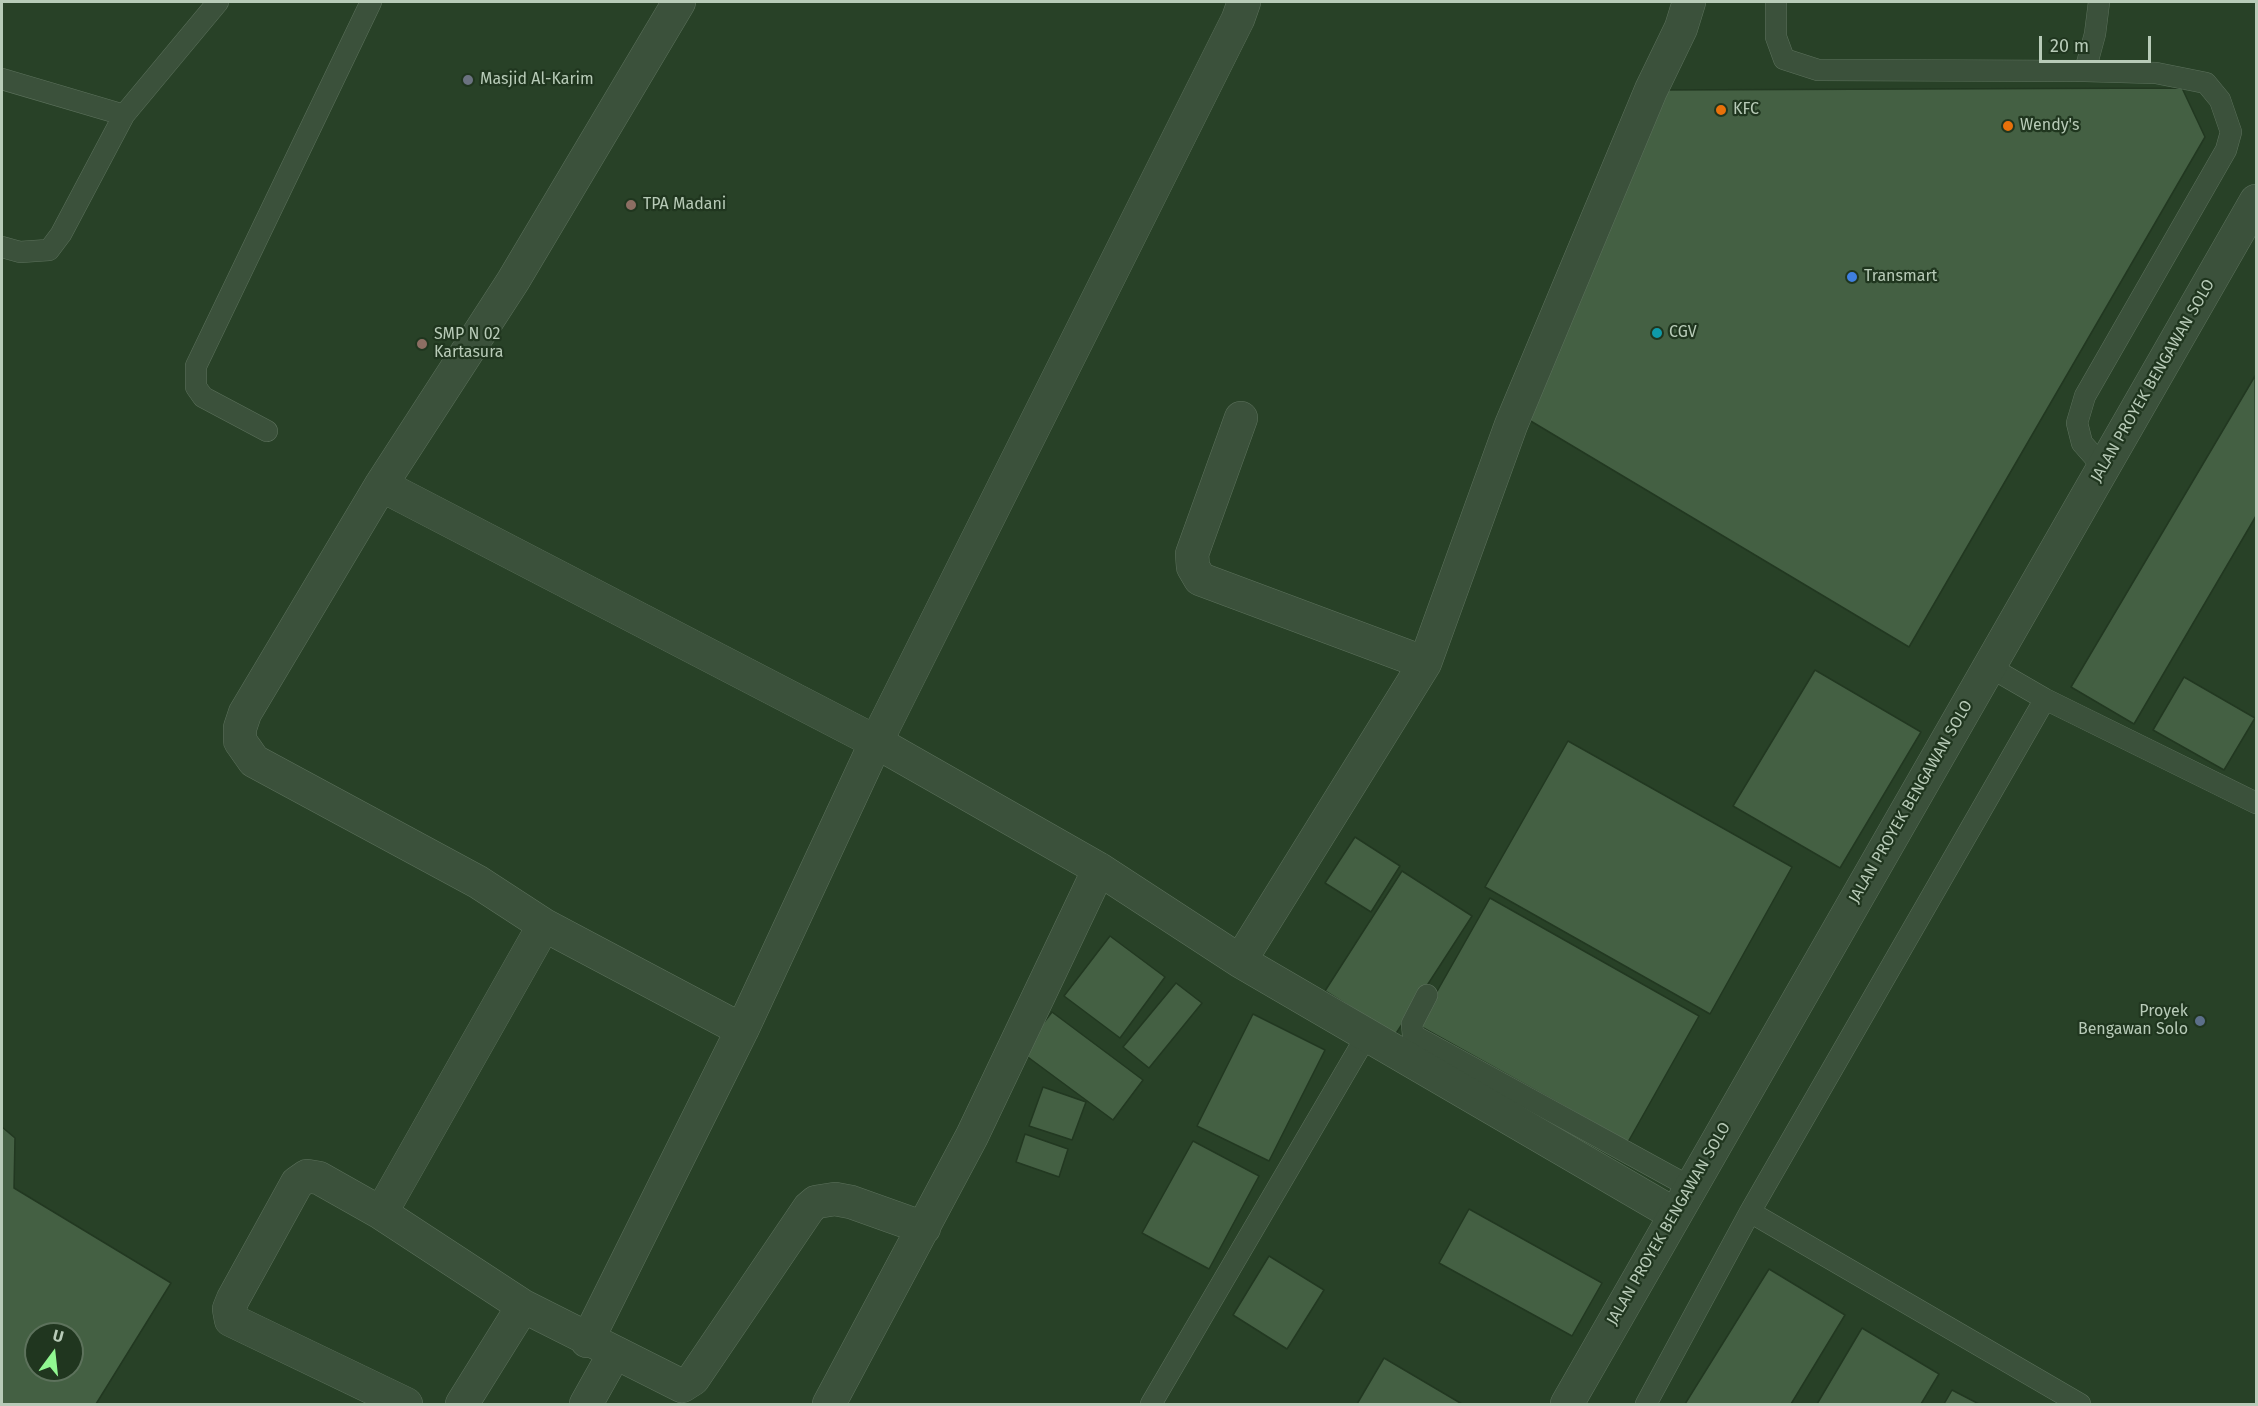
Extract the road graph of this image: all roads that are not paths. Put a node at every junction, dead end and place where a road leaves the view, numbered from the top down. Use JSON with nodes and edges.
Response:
{"nodes":[{"id":1,"x":218,"y":2,"type":"edge"},
{"id":2,"x":371,"y":2,"type":"edge"},
{"id":3,"x":679,"y":2,"type":"edge"},
{"id":4,"x":1244,"y":2,"type":"edge"},
{"id":5,"x":1689,"y":2,"type":"edge"},
{"id":6,"x":1776,"y":2,"type":"edge"},
{"id":7,"x":2099,"y":2,"type":"edge"},
{"id":8,"x":2085,"y":71,"type":"junction"},
{"id":9,"x":2,"y":79,"type":"edge"},
{"id":10,"x":124,"y":115,"type":"junction"},
{"id":11,"x":2256,"y":201,"type":"edge"},
{"id":12,"x":2,"y":247,"type":"edge"},
{"id":13,"x":1241,"y":418,"type":"dead end"},
{"id":14,"x":267,"y":431,"type":"dead end"},
{"id":15,"x":2104,"y":468,"type":"junction"},
{"id":16,"x":381,"y":485,"type":"junction"},
{"id":17,"x":1425,"y":663,"type":"junction"},
{"id":18,"x":1988,"y":666,"type":"junction"},
{"id":19,"x":2045,"y":699,"type":"junction"},
{"id":20,"x":876,"y":742,"type":"junction"},
{"id":21,"x":2256,"y":803,"type":"edge"},
{"id":22,"x":1099,"y":869,"type":"junction"},
{"id":23,"x":544,"y":925,"type":"junction"},
{"id":24,"x":1240,"y":961,"type":"junction"},
{"id":25,"x":1427,"y":995,"type":"dead end"},
{"id":26,"x":742,"y":1030,"type":"junction"},
{"id":27,"x":1367,"y":1035,"type":"junction"},
{"id":28,"x":1690,"y":1186,"type":"junction"},
{"id":29,"x":1750,"y":1212,"type":"junction"},
{"id":30,"x":381,"y":1213,"type":"junction"},
{"id":31,"x":1674,"y":1214,"type":"junction"},
{"id":32,"x":924,"y":1228,"type":"junction"},
{"id":33,"x":523,"y":1306,"type":"junction"},
{"id":34,"x":600,"y":1347,"type":"junction"},
{"id":35,"x":406,"y":1404,"type":"edge"},
{"id":36,"x":462,"y":1404,"type":"edge"},
{"id":37,"x":586,"y":1404,"type":"edge"},
{"id":38,"x":829,"y":1404,"type":"edge"},
{"id":39,"x":1151,"y":1404,"type":"edge"},
{"id":40,"x":1567,"y":1404,"type":"edge"},
{"id":41,"x":1646,"y":1404,"type":"edge"},
{"id":42,"x":2080,"y":1404,"type":"edge"}],
"edges":[{"from":1,"to":10,"type":"lane"},
{"from":2,"to":14,"type":"lane"},
{"from":3,"to":16,"type":"street"},
{"from":4,"to":20,"type":"street"},
{"from":5,"to":17,"type":"street"},
{"from":6,"to":8,"type":"lane"},
{"from":7,"to":8,"type":"lane"},
{"from":8,"to":15,"type":"lane"},
{"from":9,"to":10,"type":"lane"},
{"from":10,"to":12,"type":"lane"},
{"from":11,"to":15,"type":"street","name":"JALAN PROYEK BENGAWAN SOLO"},
{"from":13,"to":17,"type":"street"},
{"from":15,"to":18,"type":"street","name":"JALAN PROYEK BENGAWAN SOLO"},
{"from":16,"to":20,"type":"street"},
{"from":16,"to":23,"type":"street"},
{"from":17,"to":24,"type":"street"},
{"from":18,"to":19,"type":"lane"},
{"from":18,"to":28,"type":"street","name":"JALAN PROYEK BENGAWAN SOLO"},
{"from":19,"to":21,"type":"lane"},
{"from":19,"to":29,"type":"lane"},
{"from":20,"to":22,"type":"street"},
{"from":20,"to":26,"type":"street"},
{"from":22,"to":24,"type":"street"},
{"from":22,"to":32,"type":"street"},
{"from":23,"to":26,"type":"street"},
{"from":23,"to":30,"type":"street"},
{"from":24,"to":27,"type":"street"},
{"from":25,"to":28,"type":"lane"},
{"from":26,"to":34,"type":"street"},
{"from":27,"to":31,"type":"street"},
{"from":27,"to":39,"type":"lane"},
{"from":28,"to":31,"type":"street","name":"JALAN PROYEK BENGAWAN SOLO"},
{"from":29,"to":41,"type":"lane"},
{"from":29,"to":42,"type":"lane"},
{"from":30,"to":33,"type":"street"},
{"from":30,"to":35,"type":"street"},
{"from":31,"to":40,"type":"street","name":"JALAN PROYEK BENGAWAN SOLO"},
{"from":32,"to":34,"type":"street"},
{"from":32,"to":38,"type":"street"},
{"from":33,"to":34,"type":"street"},
{"from":33,"to":36,"type":"street"},
{"from":34,"to":37,"type":"street"}]}
